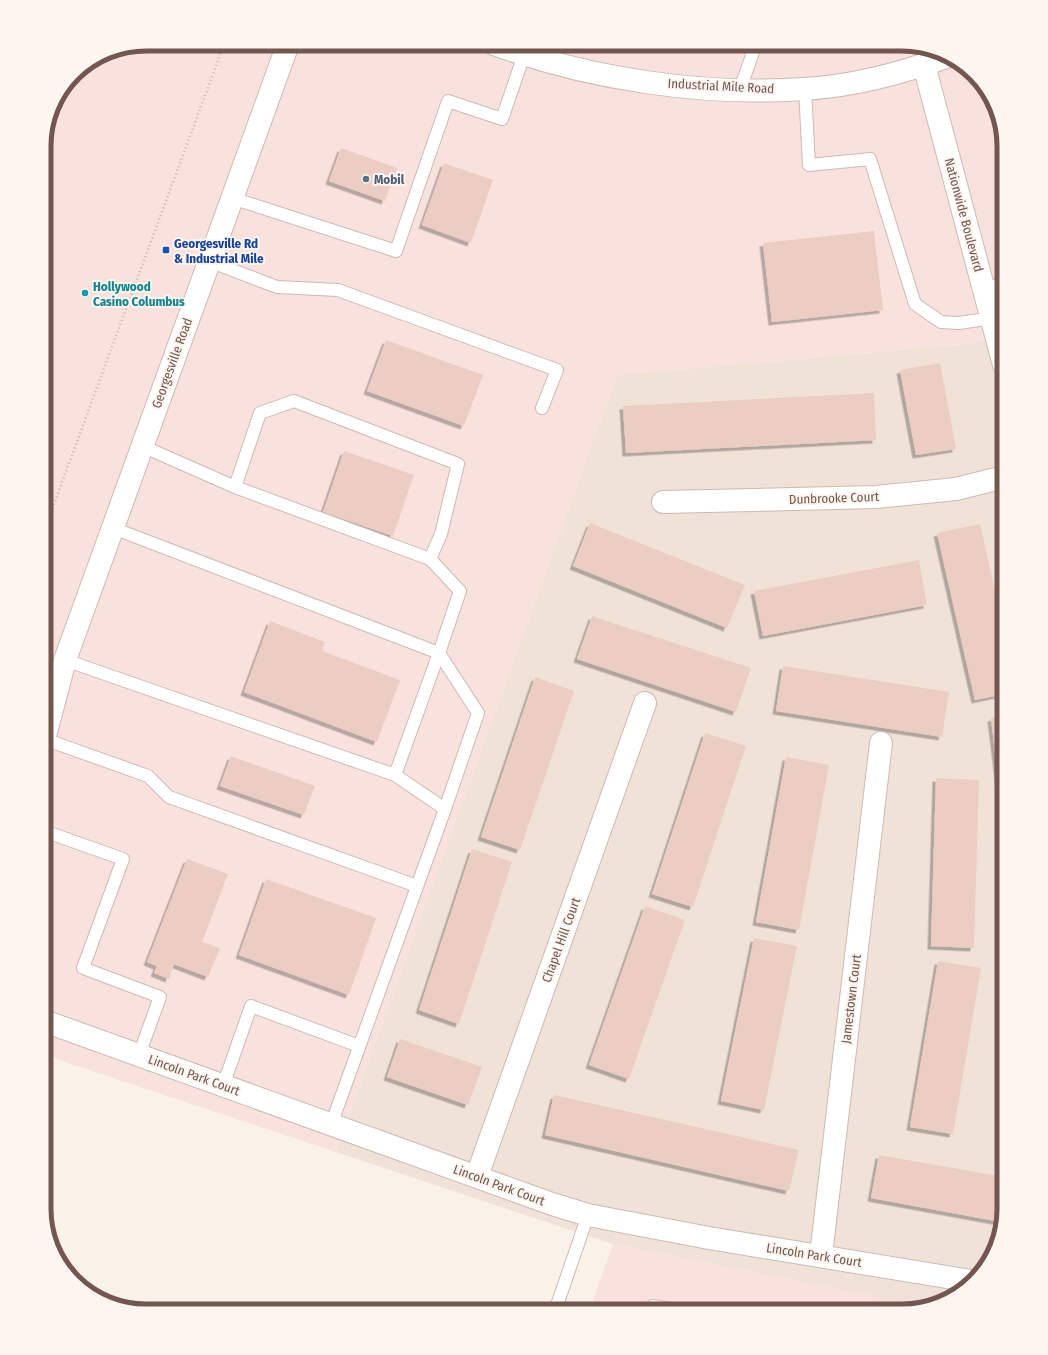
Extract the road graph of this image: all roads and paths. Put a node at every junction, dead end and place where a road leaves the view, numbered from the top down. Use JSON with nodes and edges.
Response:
{"nodes":[{"id":1,"x":221,"y":51,"type":"edge"},
{"id":2,"x":285,"y":51,"type":"edge"},
{"id":3,"x":513,"y":51,"type":"edge"},
{"id":4,"x":754,"y":51,"type":"edge"},
{"id":5,"x":554,"y":54,"type":"edge"},
{"id":6,"x":524,"y":55,"type":"junction"},
{"id":7,"x":941,"y":59,"type":"edge"},
{"id":8,"x":924,"y":65,"type":"junction"},
{"id":9,"x":740,"y":89,"type":"junction"},
{"id":10,"x":804,"y":89,"type":"junction"},
{"id":11,"x":232,"y":198,"type":"junction"},
{"id":12,"x":209,"y":261,"type":"junction"},
{"id":13,"x":994,"y":286,"type":"edge"},
{"id":14,"x":992,"y":318,"type":"junction"},
{"id":15,"x":997,"y":338,"type":"edge"},
{"id":16,"x":542,"y":408,"type":"dead end"},
{"id":17,"x":142,"y":446,"type":"junction"},
{"id":18,"x":997,"y":479,"type":"edge"},
{"id":19,"x":235,"y":487,"type":"junction"},
{"id":20,"x":663,"y":502,"type":"dead end"},
{"id":21,"x":51,"y":512,"type":"edge"},
{"id":22,"x":113,"y":528,"type":"junction"},
{"id":23,"x":430,"y":559,"type":"junction"},
{"id":24,"x":439,"y":652,"type":"junction"},
{"id":25,"x":65,"y":660,"type":"junction"},
{"id":26,"x":51,"y":683,"type":"edge"},
{"id":27,"x":645,"y":703,"type":"dead end"},
{"id":28,"x":51,"y":713,"type":"edge"},
{"id":29,"x":51,"y":741,"type":"edge"},
{"id":30,"x":881,"y":743,"type":"dead end"},
{"id":31,"x":395,"y":775,"type":"junction"},
{"id":32,"x":445,"y":809,"type":"junction"},
{"id":33,"x":51,"y":833,"type":"edge"},
{"id":34,"x":417,"y":886,"type":"junction"},
{"id":35,"x":51,"y":1024,"type":"edge"},
{"id":36,"x":359,"y":1046,"type":"junction"},
{"id":37,"x":139,"y":1055,"type":"junction"},
{"id":38,"x":223,"y":1086,"type":"junction"},
{"id":39,"x":331,"y":1125,"type":"junction"},
{"id":40,"x":477,"y":1176,"type":"junction"},
{"id":41,"x":588,"y":1215,"type":"junction"},
{"id":42,"x":821,"y":1255,"type":"junction"},
{"id":43,"x":965,"y":1280,"type":"edge"},
{"id":44,"x":557,"y":1304,"type":"edge"}],
"edges":[{"from":1,"to":21,"type":"path"},
{"from":2,"to":11,"type":"street","name":"Georgesville Road"},
{"from":3,"to":6,"type":"street","name":"Industrial Mile Road"},
{"from":4,"to":9,"type":"lane"},
{"from":5,"to":6,"type":"street","name":"Industrial Mile Road"},
{"from":5,"to":9,"type":"street","name":"Industrial Mile Road"},
{"from":6,"to":11,"type":"lane"},
{"from":7,"to":8,"type":"street","name":"Industrial Mile Road"},
{"from":8,"to":10,"type":"street","name":"Industrial Mile Road"},
{"from":8,"to":13,"type":"street","name":"Nationwide Boulevard"},
{"from":9,"to":10,"type":"street","name":"Industrial Mile Road"},
{"from":10,"to":14,"type":"lane"},
{"from":11,"to":12,"type":"street","name":"Georgesville Road"},
{"from":12,"to":16,"type":"lane"},
{"from":12,"to":17,"type":"street","name":"Georgesville Road"},
{"from":13,"to":14,"type":"street","name":"Nationwide Boulevard"},
{"from":14,"to":15,"type":"street","name":"Nationwide Boulevard"},
{"from":17,"to":19,"type":"lane"},
{"from":17,"to":22,"type":"street","name":"Georgesville Road"},
{"from":18,"to":20,"type":"street","name":"Dunbrooke Court"},
{"from":19,"to":23,"type":"lane"},
{"from":19,"to":23,"type":"lane"},
{"from":22,"to":24,"type":"lane"},
{"from":22,"to":25,"type":"street","name":"Georgesville Road"},
{"from":23,"to":24,"type":"lane"},
{"from":24,"to":31,"type":"lane"},
{"from":24,"to":32,"type":"lane"},
{"from":25,"to":26,"type":"street","name":"Georgesville Road"},
{"from":25,"to":28,"type":"street","name":"Georgesville Road"},
{"from":25,"to":31,"type":"lane"},
{"from":27,"to":40,"type":"street","name":"Chapel Hill Court"},
{"from":29,"to":34,"type":"lane"},
{"from":30,"to":42,"type":"street","name":"Jamestown Court"},
{"from":31,"to":32,"type":"lane"},
{"from":32,"to":34,"type":"lane"},
{"from":33,"to":37,"type":"lane"},
{"from":34,"to":36,"type":"lane"},
{"from":35,"to":37,"type":"street","name":"Lincoln Park Court"},
{"from":36,"to":38,"type":"lane"},
{"from":36,"to":39,"type":"lane"},
{"from":37,"to":38,"type":"street","name":"Lincoln Park Court"},
{"from":38,"to":39,"type":"street","name":"Lincoln Park Court"},
{"from":39,"to":40,"type":"street","name":"Lincoln Park Court"},
{"from":40,"to":41,"type":"street","name":"Lincoln Park Court"},
{"from":41,"to":42,"type":"street","name":"Lincoln Park Court"},
{"from":41,"to":44,"type":"lane"},
{"from":42,"to":43,"type":"street","name":"Lincoln Park Court"}]}
